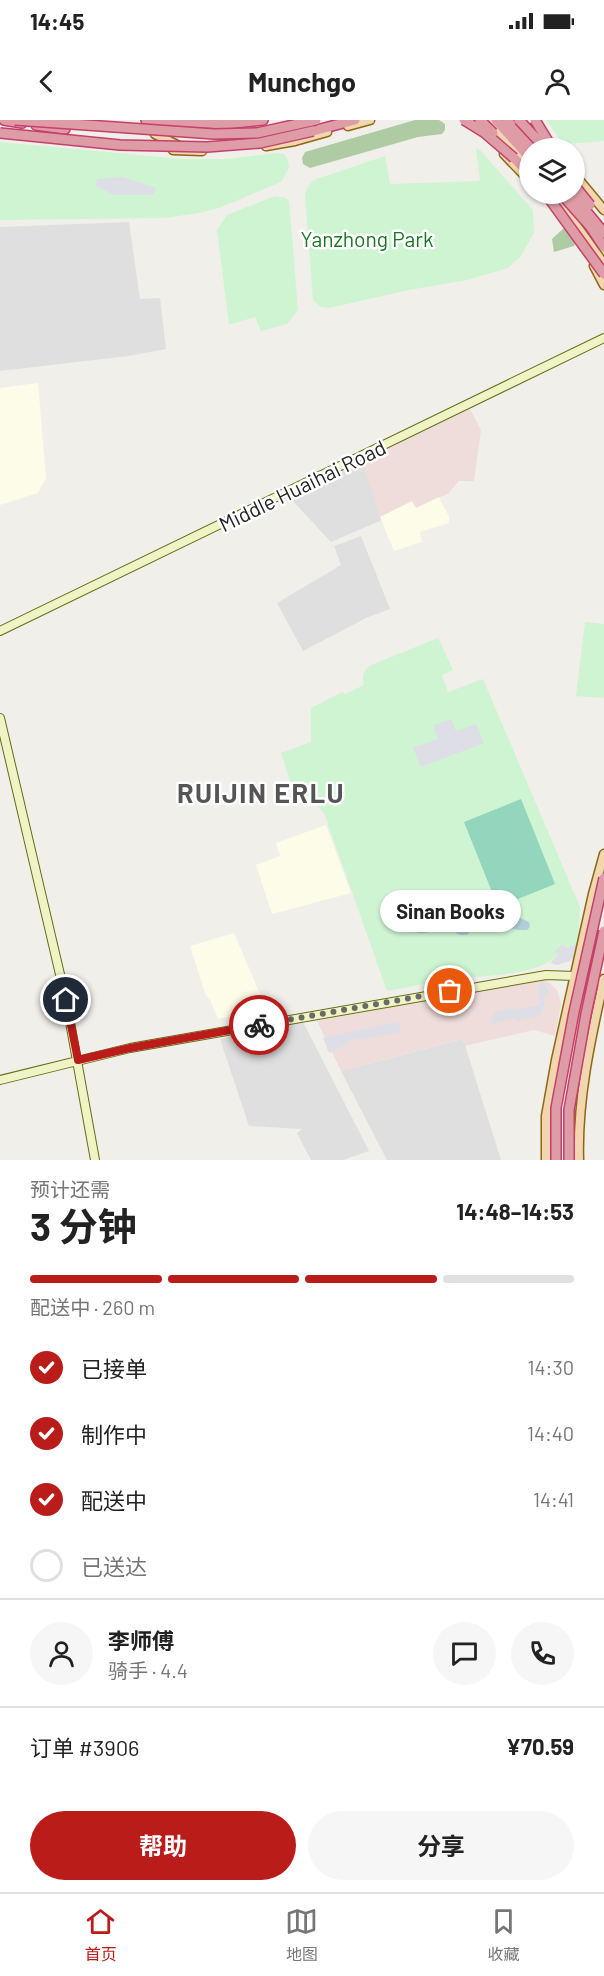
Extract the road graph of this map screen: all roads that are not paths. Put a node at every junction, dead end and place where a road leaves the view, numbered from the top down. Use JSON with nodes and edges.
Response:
{"nodes":[{"id":1,"x":4,"y":120,"type":"edge"},
{"id":2,"x":15,"y":120,"type":"edge"},
{"id":3,"x":24,"y":120,"type":"edge"},
{"id":4,"x":146,"y":120,"type":"edge"},
{"id":5,"x":263,"y":120,"type":"edge"},
{"id":6,"x":318,"y":120,"type":"edge"},
{"id":7,"x":355,"y":120,"type":"edge"},
{"id":8,"x":369,"y":120,"type":"edge"},
{"id":9,"x":464,"y":120,"type":"edge"},
{"id":10,"x":480,"y":120,"type":"edge"},
{"id":11,"x":487,"y":120,"type":"edge"},
{"id":12,"x":496,"y":120,"type":"edge"},
{"id":13,"x":513,"y":120,"type":"edge"},
{"id":14,"x":535,"y":120,"type":"edge"},
{"id":15,"x":540,"y":120,"type":"edge"},
{"id":16,"x":540,"y":131,"type":"junction"},
{"id":17,"x":0,"y":132,"type":"edge"},
{"id":18,"x":155,"y":134,"type":"junction"},
{"id":19,"x":214,"y":134,"type":"junction"},
{"id":20,"x":525,"y":138,"type":"edge"},
{"id":21,"x":528,"y":138,"type":"edge"},
{"id":22,"x":534,"y":138,"type":"edge"},
{"id":23,"x":545,"y":138,"type":"edge"},
{"id":24,"x":547,"y":138,"type":"edge"},
{"id":25,"x":519,"y":146,"type":"edge"},
{"id":26,"x":189,"y":151,"type":"junction"},
{"id":27,"x":519,"y":153,"type":"edge"},
{"id":28,"x":514,"y":158,"type":"junction"},
{"id":29,"x":519,"y":163,"type":"edge"},
{"id":30,"x":519,"y":169,"type":"edge"},
{"id":31,"x":585,"y":188,"type":"edge"},
{"id":32,"x":585,"y":199,"type":"edge"},
{"id":33,"x":548,"y":204,"type":"edge"},
{"id":34,"x":553,"y":204,"type":"edge"},
{"id":35,"x":563,"y":204,"type":"edge"},
{"id":36,"x":570,"y":204,"type":"edge"},
{"id":37,"x":581,"y":204,"type":"edge"},
{"id":38,"x":581,"y":204,"type":"edge"},
{"id":39,"x":588,"y":212,"type":"junction"},
{"id":40,"x":604,"y":212,"type":"edge"},
{"id":41,"x":604,"y":224,"type":"edge"},
{"id":42,"x":604,"y":233,"type":"edge"},
{"id":43,"x":600,"y":248,"type":"edge"},
{"id":44,"x":604,"y":264,"type":"edge"},
{"id":45,"x":594,"y":265,"type":"junction"},
{"id":46,"x":604,"y":274,"type":"edge"},
{"id":47,"x":604,"y":285,"type":"edge"},
{"id":48,"x":604,"y":338,"type":"edge"},
{"id":49,"x":0,"y":631,"type":"edge"},
{"id":50,"x":0,"y":718,"type":"edge"},
{"id":51,"x":604,"y":854,"type":"edge"},
{"id":52,"x":604,"y":878,"type":"edge"},
{"id":53,"x":604,"y":931,"type":"edge"},
{"id":54,"x":575,"y":976,"type":"junction"},
{"id":55,"x":604,"y":981,"type":"edge"},
{"id":56,"x":78,"y":1060,"type":"junction"},
{"id":57,"x":0,"y":1080,"type":"edge"},
{"id":58,"x":95,"y":1160,"type":"edge"},
{"id":59,"x":546,"y":1160,"type":"edge"},
{"id":60,"x":556,"y":1160,"type":"edge"},
{"id":61,"x":569,"y":1160,"type":"edge"},
{"id":62,"x":579,"y":1160,"type":"edge"}],
"edges":[{"from":1,"to":19,"type":"highway","bridge":true},
{"from":2,"to":19,"type":"highway","bridge":true},
{"from":3,"to":18,"type":"main road"},
{"from":4,"to":5,"type":"highway"},
{"from":6,"to":18,"type":"main road"},
{"from":6,"to":19,"type":"highway","bridge":true},
{"from":7,"to":17,"type":"highway","bridge":true},
{"from":8,"to":26,"type":"main road"},
{"from":9,"to":28,"type":"highway","bridge":true},
{"from":10,"to":28,"type":"highway","bridge":true},
{"from":11,"to":27,"type":"main road"},
{"from":11,"to":30,"type":"main road"},
{"from":12,"to":25,"type":"highway"},
{"from":13,"to":16,"type":"main road"},
{"from":13,"to":20,"type":"highway"},
{"from":13,"to":21,"type":"main road"},
{"from":13,"to":22,"type":"highway","bridge":true},
{"from":14,"to":24,"type":"highway","bridge":true},
{"from":15,"to":16,"type":"main road"},
{"from":16,"to":23,"type":"main road"},
{"from":17,"to":26,"type":"main road"},
{"from":18,"to":26,"type":"main road"},
{"from":28,"to":29,"type":"highway"},
{"from":31,"to":40,"type":"main road"},
{"from":32,"to":41,"type":"highway","bridge":true},
{"from":33,"to":45,"type":"main road"},
{"from":34,"to":46,"type":"highway","bridge":true},
{"from":35,"to":43,"type":"main road"},
{"from":36,"to":43,"type":"highway","bridge":true},
{"from":37,"to":39,"type":"main road"},
{"from":38,"to":42,"type":"highway","bridge":true},
{"from":39,"to":40,"type":"main road"},
{"from":39,"to":42,"type":"main road"},
{"from":43,"to":44,"type":"main road"},
{"from":43,"to":45,"type":"main road"},
{"from":45,"to":47,"type":"main road"},
{"from":48,"to":49,"type":"main road","name":"Middle Huaihai Road"},
{"from":50,"to":56,"type":"main road"},
{"from":51,"to":54,"type":"main road"},
{"from":52,"to":60,"type":"highway","bridge":true},
{"from":53,"to":61,"type":"highway","bridge":true},
{"from":54,"to":55,"type":"main road"},
{"from":54,"to":56,"type":"main road"},
{"from":54,"to":59,"type":"main road"},
{"from":55,"to":62,"type":"main road"},
{"from":56,"to":57,"type":"main road"},
{"from":56,"to":58,"type":"main road"}]}
